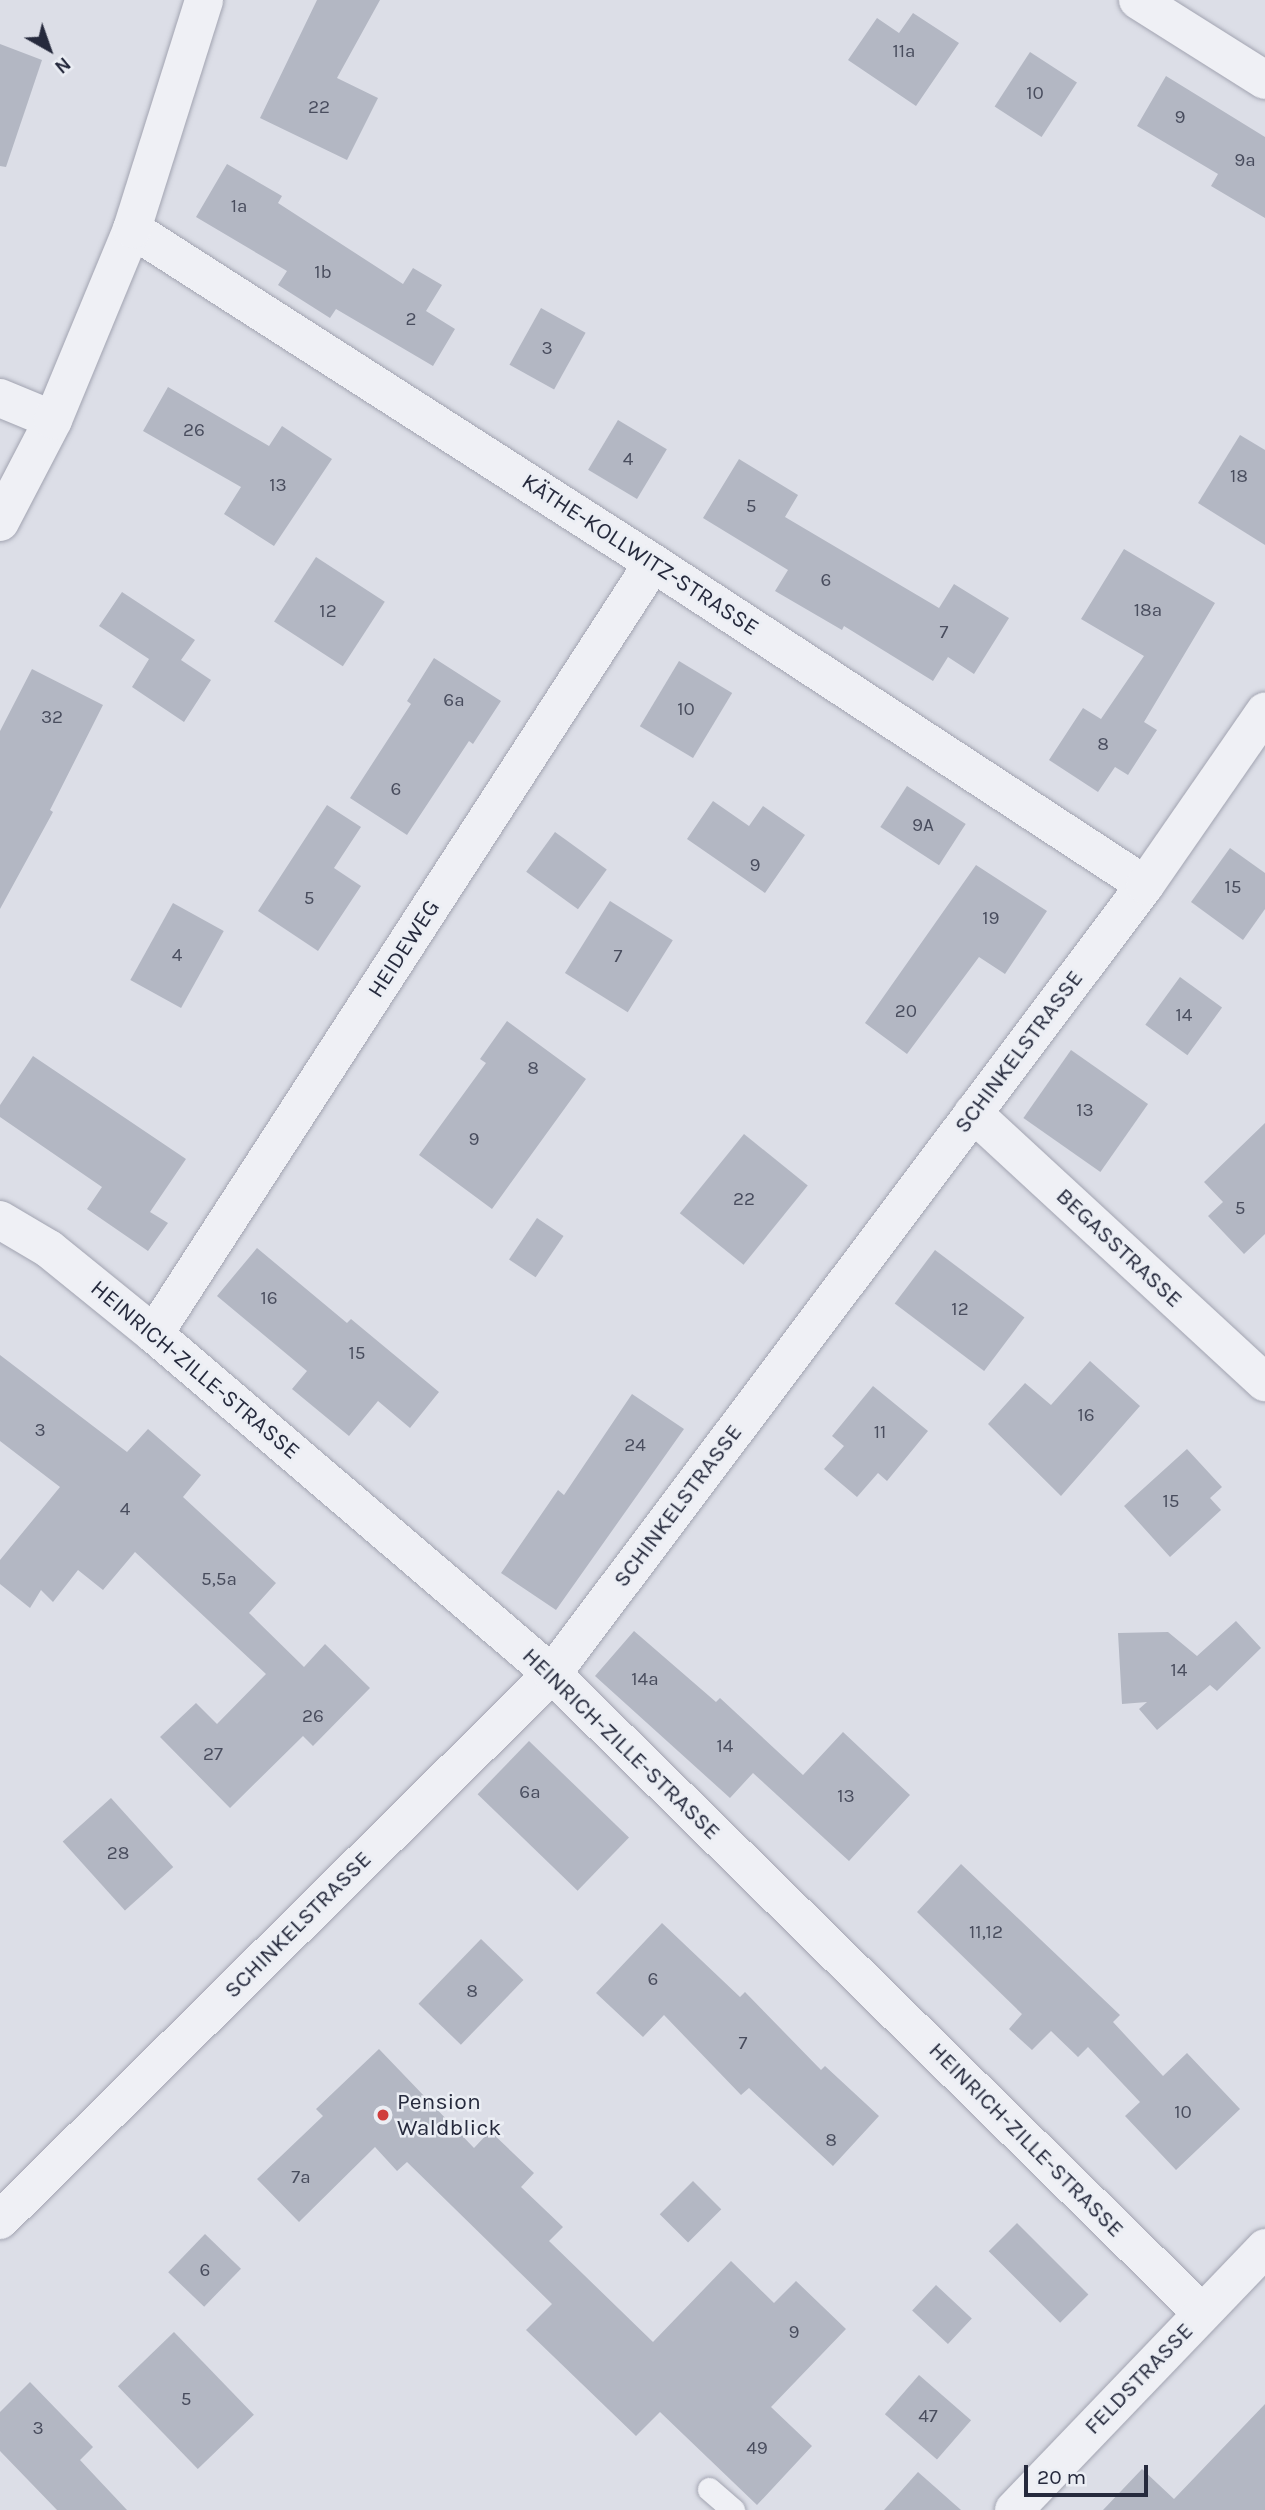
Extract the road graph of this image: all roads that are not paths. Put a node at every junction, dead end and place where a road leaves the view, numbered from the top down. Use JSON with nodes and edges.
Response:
{"nodes":[{"id":1,"x":204,"y":0,"type":"edge"},
{"id":2,"x":1138,"y":0,"type":"edge"},
{"id":3,"x":1265,"y":80,"type":"edge"},
{"id":4,"x":132,"y":229,"type":"junction"},
{"id":5,"x":0,"y":398,"type":"edge"},
{"id":6,"x":53,"y":420,"type":"junction"},
{"id":7,"x":0,"y":522,"type":"edge"},
{"id":8,"x":653,"y":563,"type":"junction"},
{"id":9,"x":1265,"y":712,"type":"edge"},
{"id":10,"x":1145,"y":885,"type":"junction"},
{"id":11,"x":973,"y":1113,"type":"junction"},
{"id":12,"x":0,"y":1220,"type":"edge"},
{"id":13,"x":155,"y":1334,"type":"junction"},
{"id":14,"x":1265,"y":1382,"type":"edge"},
{"id":15,"x":552,"y":1674,"type":"junction"},
{"id":16,"x":0,"y":2220,"type":"edge"},
{"id":17,"x":1265,"y":2248,"type":"edge"},
{"id":18,"x":1202,"y":2313,"type":"junction"},
{"id":19,"x":709,"y":2489,"type":"dead end"},
{"id":20,"x":733,"y":2510,"type":"edge"},
{"id":21,"x":1014,"y":2510,"type":"edge"}],
"edges":[{"from":1,"to":4,"type":"street"},
{"from":2,"to":3,"type":"street"},
{"from":4,"to":6,"type":"street"},
{"from":4,"to":8,"type":"street","name":"KÄTHE-KOLLWITZ-STRASSE"},
{"from":5,"to":6,"type":"street"},
{"from":6,"to":7,"type":"street"},
{"from":8,"to":10,"type":"street","name":"KÄTHE-KOLLWITZ-STRASSE"},
{"from":8,"to":13,"type":"street","name":"HEIDEWEG"},
{"from":9,"to":10,"type":"street","name":"SCHINKELSTRASSE"},
{"from":10,"to":11,"type":"street","name":"SCHINKELSTRASSE"},
{"from":11,"to":14,"type":"street","name":"BEGASSTRASSE"},
{"from":11,"to":15,"type":"street","name":"SCHINKELSTRASSE"},
{"from":12,"to":13,"type":"street","name":"HEINRICH-ZILLE-STRASSE"},
{"from":13,"to":15,"type":"street","name":"HEINRICH-ZILLE-STRASSE"},
{"from":15,"to":16,"type":"street","name":"SCHINKELSTRASSE"},
{"from":15,"to":18,"type":"street","name":"HEINRICH-ZILLE-STRASSE"},
{"from":17,"to":18,"type":"street","name":"FELDSTRASSE"},
{"from":18,"to":21,"type":"street","name":"FELDSTRASSE"},
{"from":19,"to":20,"type":"lane"}]}
